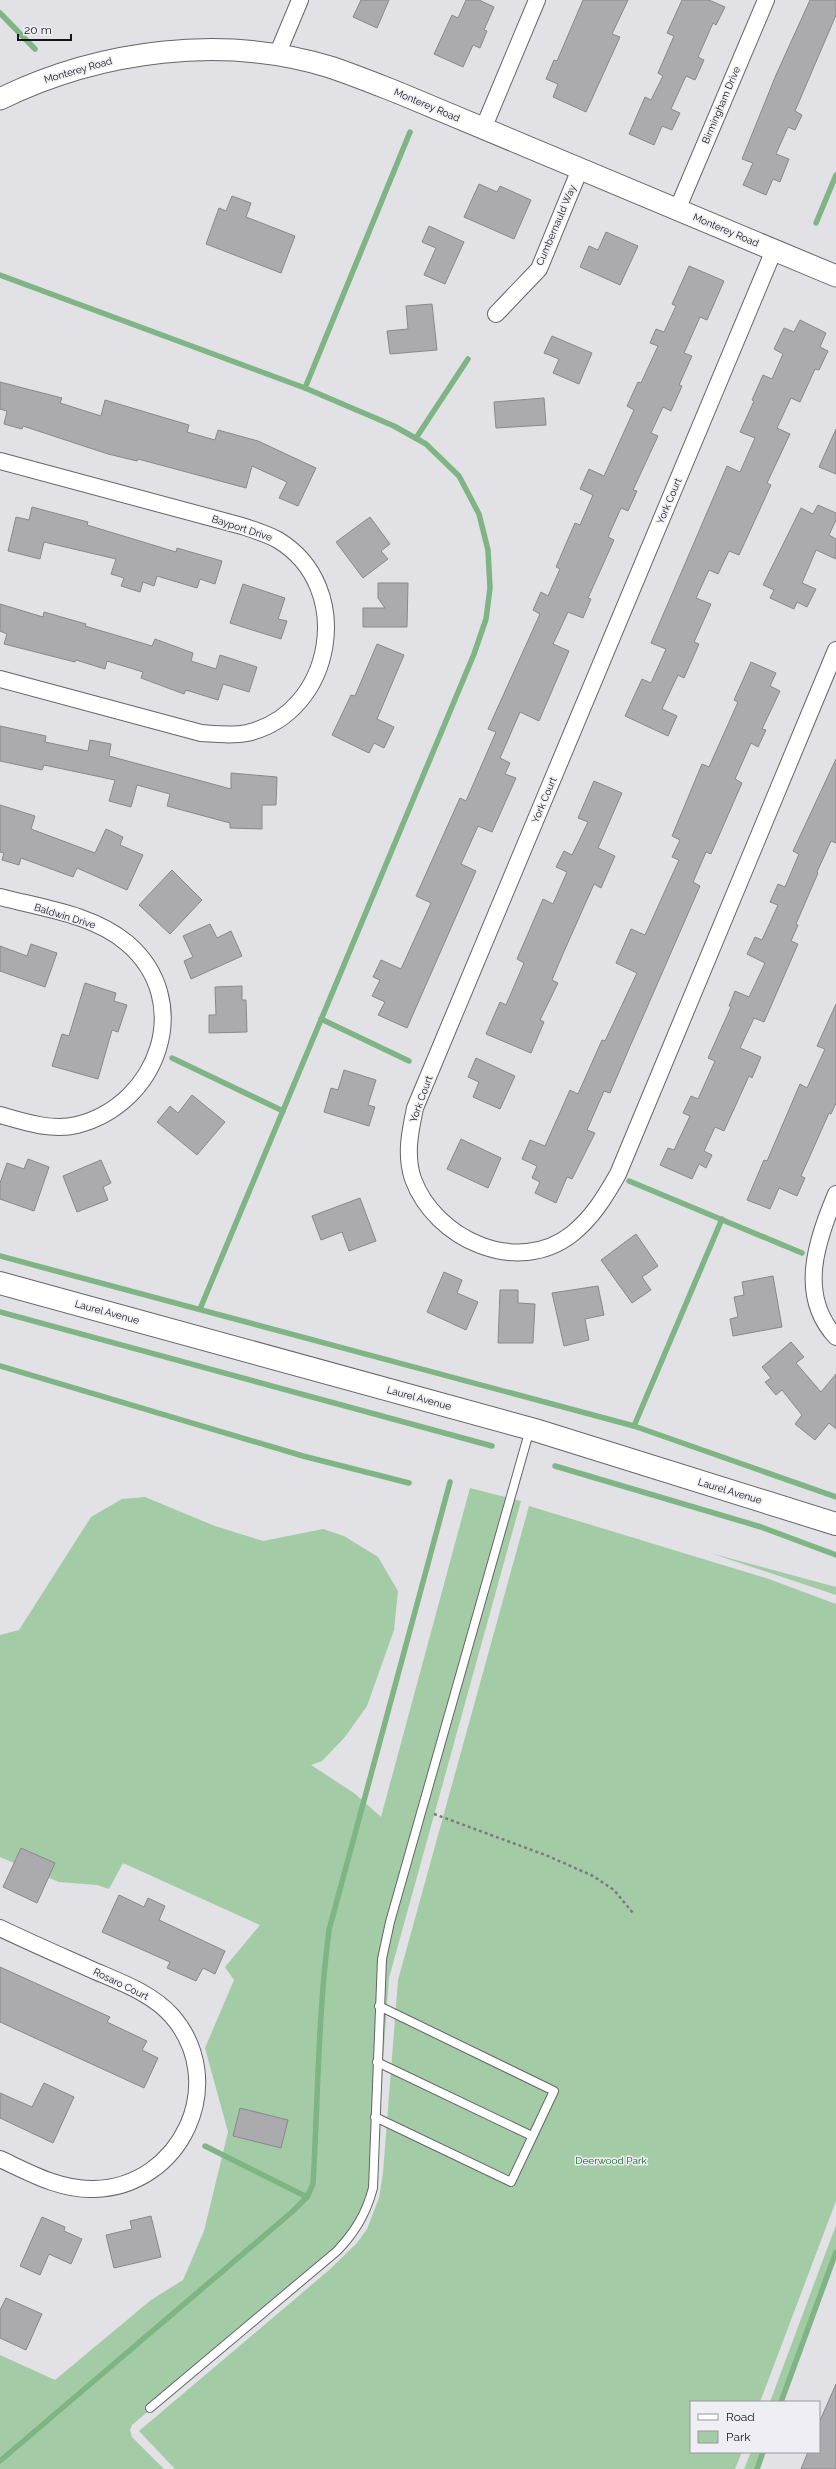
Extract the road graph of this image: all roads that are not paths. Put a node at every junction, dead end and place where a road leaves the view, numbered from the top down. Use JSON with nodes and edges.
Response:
{"nodes":[{"id":1,"x":300,"y":0,"type":"edge"},
{"id":2,"x":537,"y":0,"type":"edge"},
{"id":3,"x":766,"y":0,"type":"edge"},
{"id":4,"x":277,"y":55,"type":"junction"},
{"id":5,"x":0,"y":99,"type":"edge"},
{"id":6,"x":483,"y":129,"type":"junction"},
{"id":7,"x":580,"y":169,"type":"junction"},
{"id":8,"x":677,"y":210,"type":"junction"},
{"id":9,"x":774,"y":250,"type":"junction"},
{"id":10,"x":836,"y":276,"type":"edge"},
{"id":11,"x":496,"y":314,"type":"dead end"},
{"id":12,"x":0,"y":461,"type":"edge"},
{"id":13,"x":836,"y":650,"type":"edge"},
{"id":14,"x":0,"y":679,"type":"edge"},
{"id":15,"x":0,"y":897,"type":"edge"},
{"id":16,"x":0,"y":1115,"type":"edge"},
{"id":17,"x":836,"y":1194,"type":"edge"},
{"id":18,"x":0,"y":1283,"type":"edge"},
{"id":19,"x":836,"y":1337,"type":"edge"},
{"id":20,"x":530,"y":1429,"type":"junction"},
{"id":21,"x":836,"y":1524,"type":"edge"},
{"id":22,"x":0,"y":1928,"type":"edge"},
{"id":23,"x":379,"y":2006,"type":"junction"},
{"id":24,"x":377,"y":2062,"type":"junction"},
{"id":25,"x":375,"y":2117,"type":"junction"},
{"id":26,"x":532,"y":2136,"type":"junction"},
{"id":27,"x":0,"y":2159,"type":"edge"},
{"id":28,"x":150,"y":2408,"type":"dead end"}],
"edges":[{"from":1,"to":4,"type":"street"},
{"from":2,"to":6,"type":"street"},
{"from":3,"to":8,"type":"street","name":"Birmingham Drive"},
{"from":4,"to":5,"type":"street","name":"Monterey Road"},
{"from":4,"to":6,"type":"street","name":"Monterey Road"},
{"from":6,"to":7,"type":"street","name":"Monterey Road"},
{"from":7,"to":8,"type":"street","name":"Monterey Road"},
{"from":7,"to":11,"type":"street","name":"Cumbernauld Way"},
{"from":8,"to":9,"type":"street","name":"Monterey Road"},
{"from":9,"to":10,"type":"street","name":"Monterey Road"},
{"from":9,"to":13,"type":"street","name":"York Court"},
{"from":12,"to":14,"type":"street","name":"Bayport Drive"},
{"from":15,"to":16,"type":"street","name":"Baldwin Drive"},
{"from":17,"to":19,"type":"street"},
{"from":18,"to":20,"type":"main road","name":"Laurel Avenue"},
{"from":20,"to":21,"type":"main road","name":"Laurel Avenue"},
{"from":20,"to":23,"type":"lane"},
{"from":22,"to":27,"type":"street","name":"Rosaro Court"},
{"from":23,"to":24,"type":"lane"},
{"from":23,"to":26,"type":"lane"},
{"from":24,"to":25,"type":"lane"},
{"from":24,"to":26,"type":"lane"},
{"from":25,"to":26,"type":"lane"},
{"from":25,"to":28,"type":"lane"}]}
